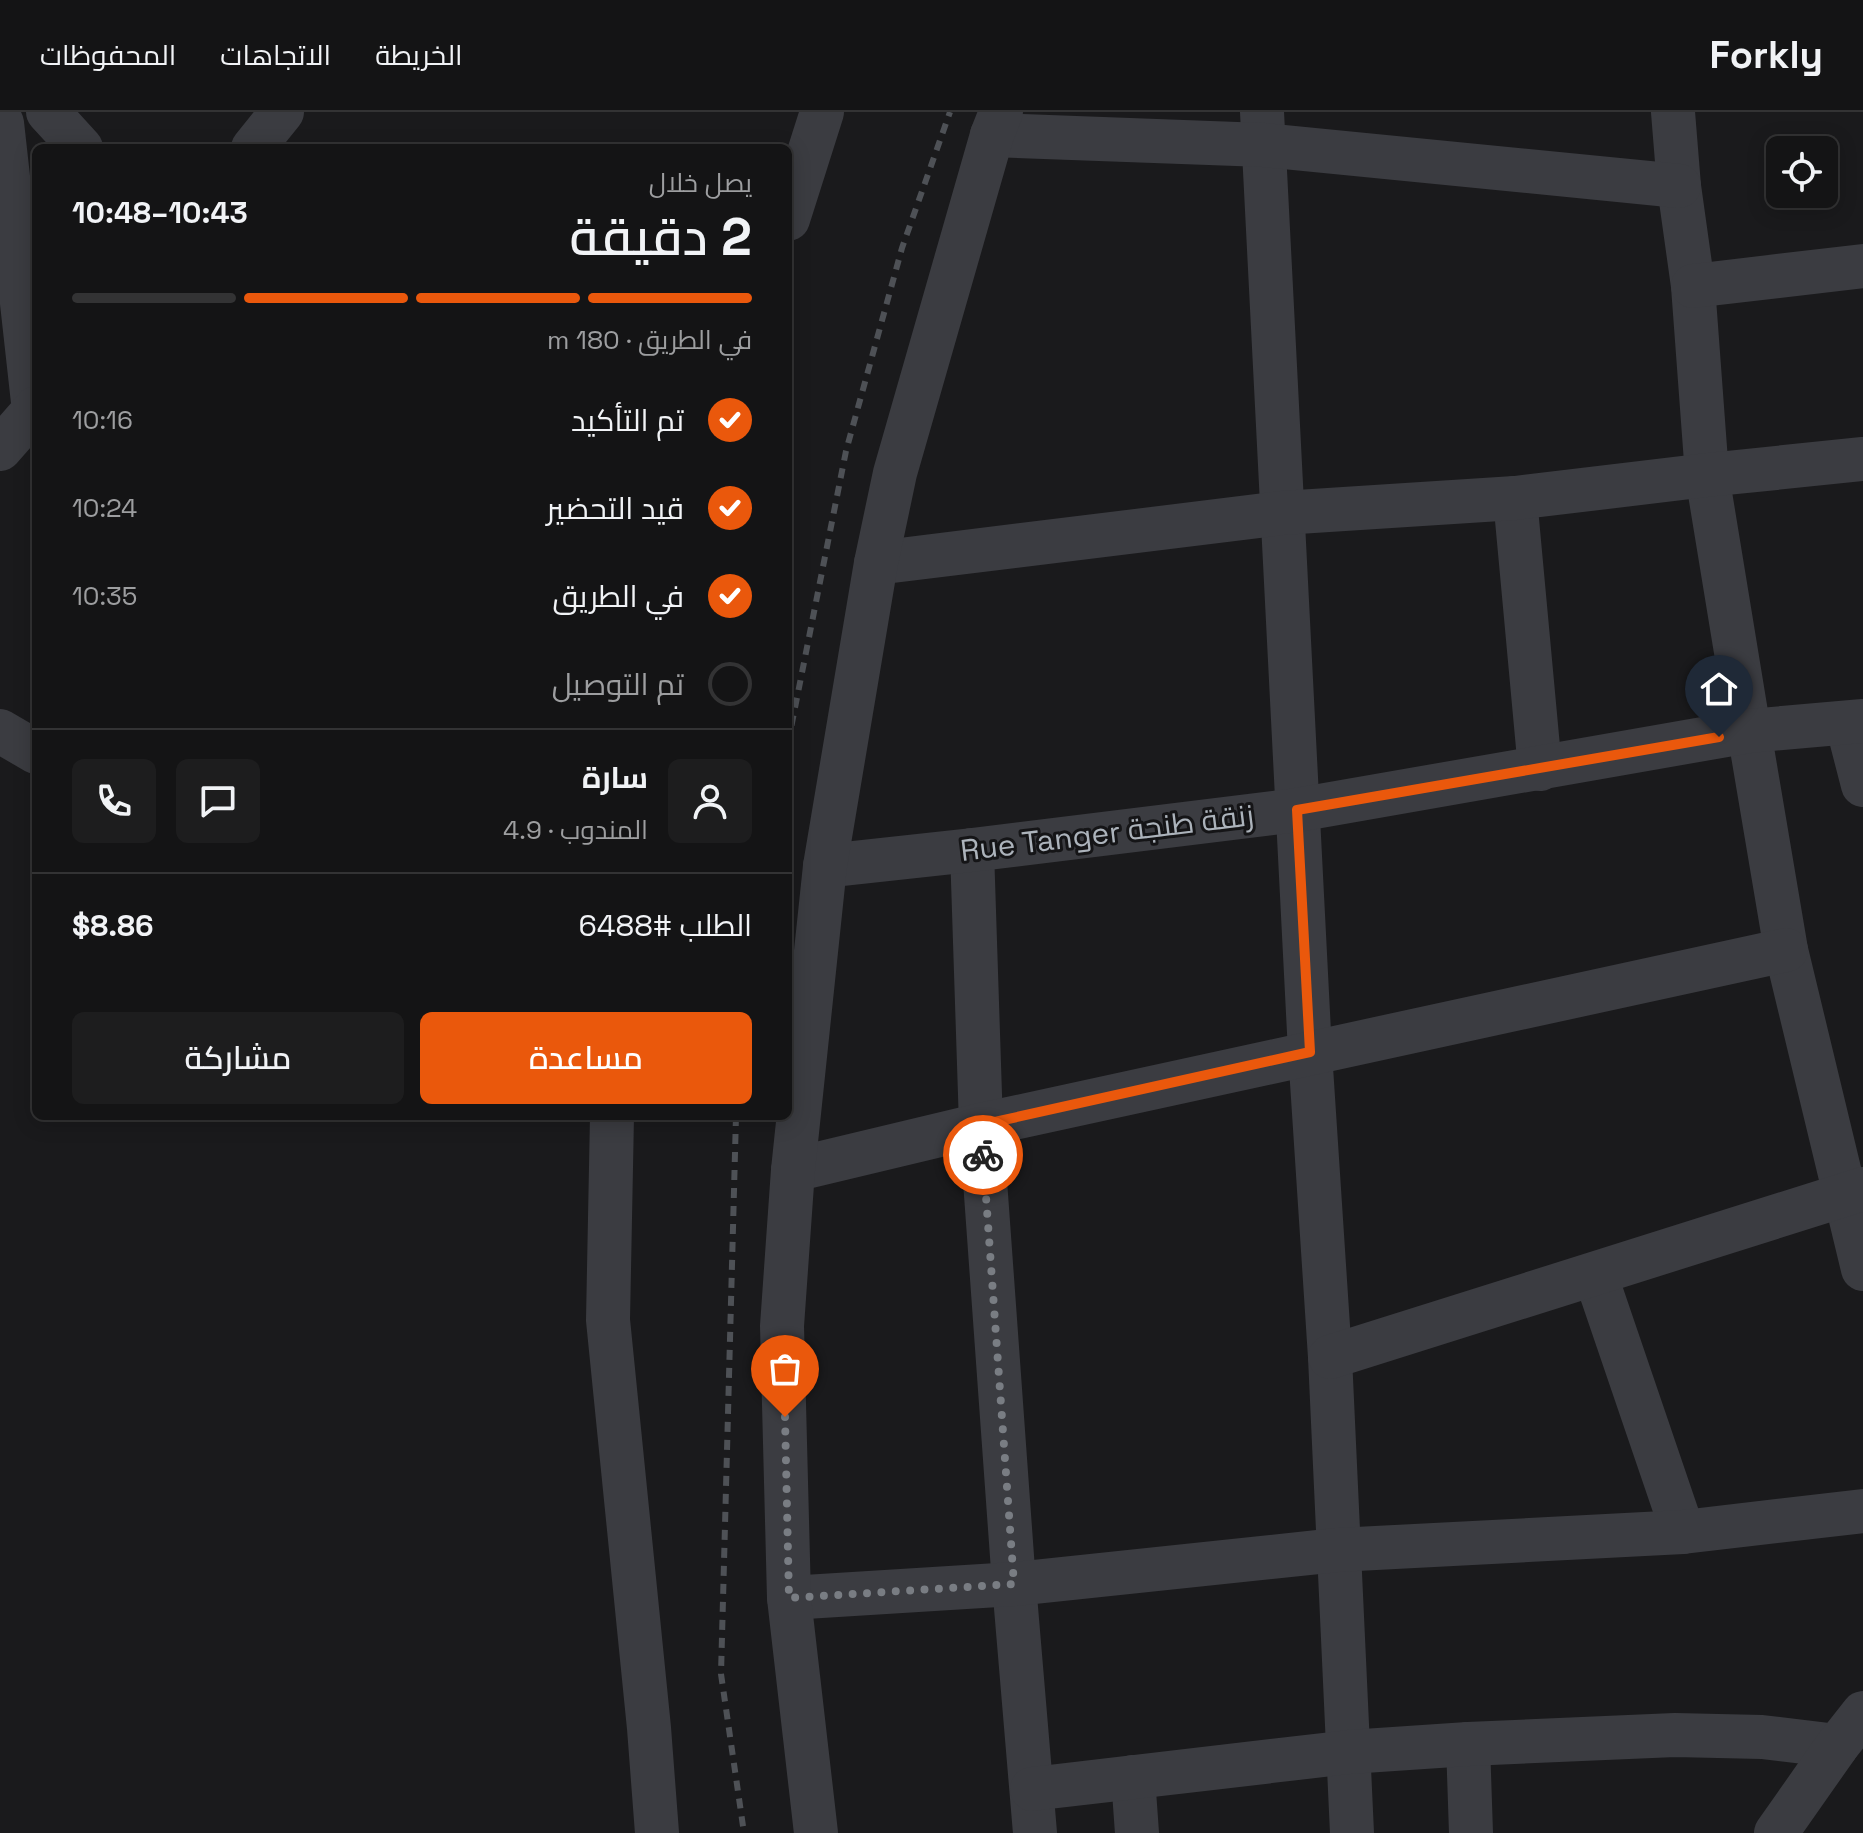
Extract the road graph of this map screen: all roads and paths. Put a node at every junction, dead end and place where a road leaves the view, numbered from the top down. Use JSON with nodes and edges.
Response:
{"nodes":[{"id":1,"x":48,"y":112,"type":"edge"},
{"id":2,"x":282,"y":112,"type":"edge"},
{"id":3,"x":822,"y":112,"type":"edge"},
{"id":4,"x":1673,"y":112,"type":"edge"},
{"id":5,"x":12,"y":119,"type":"edge"},
{"id":6,"x":996,"y":124,"type":"edge"},
{"id":7,"x":1263,"y":129,"type":"edge"},
{"id":8,"x":77,"y":144,"type":"edge"},
{"id":9,"x":256,"y":144,"type":"edge"},
{"id":10,"x":1679,"y":186,"type":"junction"},
{"id":11,"x":792,"y":206,"type":"edge"},
{"id":12,"x":1863,"y":266,"type":"edge"},
{"id":13,"x":1693,"y":286,"type":"junction"},
{"id":14,"x":23,"y":433,"type":"edge"},
{"id":15,"x":1863,"y":459,"type":"edge"},
{"id":16,"x":1707,"y":475,"type":"junction"},
{"id":17,"x":1515,"y":498,"type":"junction"},
{"id":18,"x":1282,"y":513,"type":"junction"},
{"id":19,"x":876,"y":563,"type":"junction"},
{"id":20,"x":1855,"y":722,"type":"edge"},
{"id":21,"x":0,"y":731,"type":"edge"},
{"id":22,"x":1749,"y":731,"type":"junction"},
{"id":23,"x":32,"y":750,"type":"edge"},
{"id":24,"x":1540,"y":769,"type":"junction"},
{"id":25,"x":1863,"y":785,"type":"edge"},
{"id":26,"x":1297,"y":810,"type":"junction"},
{"id":27,"x":972,"y":850,"type":"junction"},
{"id":28,"x":825,"y":866,"type":"junction"},
{"id":29,"x":1786,"y":950,"type":"junction"},
{"id":30,"x":1310,"y":1052,"type":"junction"},
{"id":31,"x":612,"y":1120,"type":"edge"},
{"id":32,"x":981,"y":1125,"type":"junction"},
{"id":33,"x":793,"y":1170,"type":"junction"},
{"id":34,"x":1855,"y":1192,"type":"edge"},
{"id":35,"x":1863,"y":1269,"type":"edge"},
{"id":36,"x":1595,"y":1274,"type":"junction"},
{"id":37,"x":1330,"y":1357,"type":"junction"},
{"id":38,"x":1863,"y":1511,"type":"edge"},
{"id":39,"x":1683,"y":1532,"type":"junction"},
{"id":40,"x":1337,"y":1550,"type":"junction"},
{"id":41,"x":1014,"y":1584,"type":"junction"},
{"id":42,"x":789,"y":1598,"type":"junction"},
{"id":43,"x":1850,"y":1729,"type":"edge"},
{"id":44,"x":1468,"y":1744,"type":"junction"},
{"id":45,"x":1349,"y":1752,"type":"junction"},
{"id":46,"x":1133,"y":1777,"type":"junction"},
{"id":47,"x":1032,"y":1789,"type":"junction"},
{"id":48,"x":657,"y":1833,"type":"edge"},
{"id":49,"x":816,"y":1833,"type":"edge"},
{"id":50,"x":1035,"y":1833,"type":"edge"},
{"id":51,"x":1137,"y":1833,"type":"edge"},
{"id":52,"x":1352,"y":1833,"type":"edge"},
{"id":53,"x":1471,"y":1833,"type":"edge"},
{"id":54,"x":1776,"y":1833,"type":"edge"}],
"edges":[{"from":1,"to":8,"type":"street"},
{"from":2,"to":9,"type":"street"},
{"from":3,"to":11,"type":"street"},
{"from":4,"to":10,"type":"street"},
{"from":5,"to":14,"type":"street"},
{"from":6,"to":7,"type":"street"},
{"from":6,"to":19,"type":"street"},
{"from":7,"to":10,"type":"street"},
{"from":7,"to":18,"type":"street"},
{"from":10,"to":13,"type":"street"},
{"from":12,"to":13,"type":"street"},
{"from":13,"to":16,"type":"street"},
{"from":15,"to":16,"type":"street"},
{"from":16,"to":17,"type":"street"},
{"from":16,"to":22,"type":"street"},
{"from":17,"to":18,"type":"street"},
{"from":17,"to":24,"type":"street"},
{"from":18,"to":19,"type":"street"},
{"from":18,"to":26,"type":"street"},
{"from":19,"to":28,"type":"street"},
{"from":20,"to":22,"type":"street","name":"Rue Tanger زنقة طنجة"},
{"from":20,"to":25,"type":"street"},
{"from":21,"to":23,"type":"street"},
{"from":22,"to":24,"type":"street","name":"Rue Tanger زنقة طنجة"},
{"from":22,"to":29,"type":"street"},
{"from":24,"to":26,"type":"street","name":"Rue Tanger زنقة طنجة"},
{"from":26,"to":27,"type":"street","name":"Rue Tanger زنقة طنجة"},
{"from":26,"to":30,"type":"street"},
{"from":27,"to":28,"type":"street","name":"Rue Tanger زنقة طنجة"},
{"from":27,"to":32,"type":"street"},
{"from":28,"to":33,"type":"street"},
{"from":29,"to":30,"type":"street"},
{"from":29,"to":34,"type":"street"},
{"from":30,"to":32,"type":"street"},
{"from":30,"to":37,"type":"street"},
{"from":31,"to":48,"type":"street"},
{"from":32,"to":33,"type":"street"},
{"from":32,"to":41,"type":"street"},
{"from":33,"to":42,"type":"street"},
{"from":34,"to":35,"type":"street"},
{"from":34,"to":36,"type":"street"},
{"from":36,"to":37,"type":"street"},
{"from":36,"to":39,"type":"street"},
{"from":37,"to":40,"type":"street"},
{"from":38,"to":39,"type":"street"},
{"from":39,"to":40,"type":"street"},
{"from":40,"to":41,"type":"street"},
{"from":40,"to":45,"type":"street"},
{"from":41,"to":42,"type":"street"},
{"from":41,"to":47,"type":"street"},
{"from":42,"to":49,"type":"street"},
{"from":43,"to":44,"type":"street"},
{"from":43,"to":54,"type":"street"},
{"from":44,"to":45,"type":"street"},
{"from":44,"to":53,"type":"street"},
{"from":45,"to":46,"type":"street"},
{"from":45,"to":52,"type":"street"},
{"from":46,"to":47,"type":"street"},
{"from":46,"to":51,"type":"street"},
{"from":47,"to":50,"type":"street"}]}
